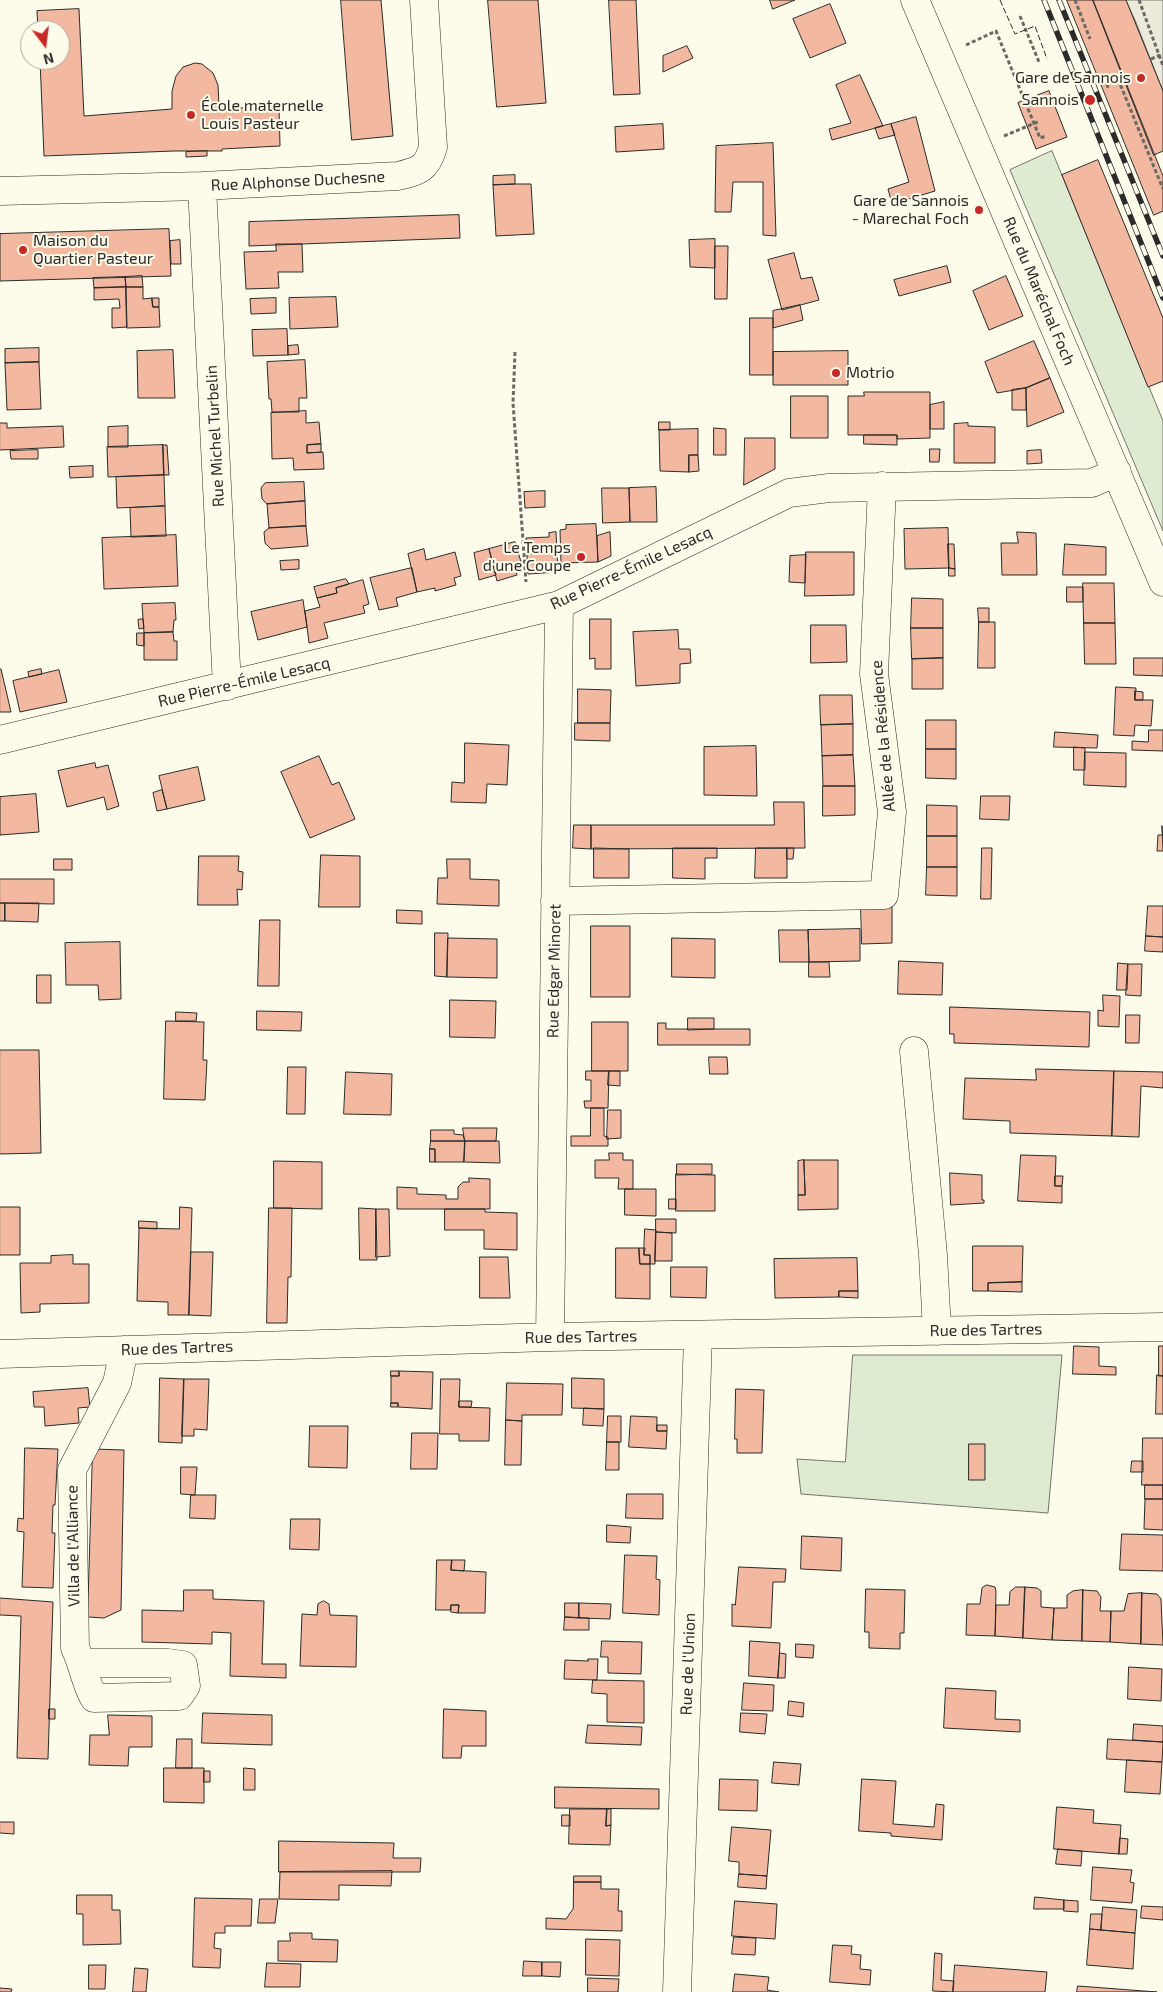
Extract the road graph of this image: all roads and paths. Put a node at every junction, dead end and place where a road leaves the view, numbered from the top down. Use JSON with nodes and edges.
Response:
{"nodes":[{"id":1,"x":424,"y":0,"type":"edge"},
{"id":2,"x":915,"y":0,"type":"edge"},
{"id":3,"x":1075,"y":0,"type":"edge"},
{"id":4,"x":1139,"y":0,"type":"edge"},
{"id":5,"x":1020,"y":16,"type":"dead end"},
{"id":6,"x":996,"y":32,"type":"dead end"},
{"id":7,"x":1090,"y":40,"type":"dead end"},
{"id":8,"x":1161,"y":55,"type":"edge"},
{"id":9,"x":1151,"y":59,"type":"dead end"},
{"id":10,"x":1039,"y":62,"type":"dead end"},
{"id":11,"x":1163,"y":66,"type":"edge"},
{"id":12,"x":1118,"y":79,"type":"dead end"},
{"id":13,"x":1040,"y":121,"type":"dead end"},
{"id":14,"x":1035,"y":124,"type":"junction"},
{"id":15,"x":1023,"y":128,"type":"dead end"},
{"id":16,"x":1046,"y":136,"type":"dead end"},
{"id":17,"x":202,"y":186,"type":"junction"},
{"id":18,"x":1162,"y":190,"type":"edge"},
{"id":19,"x":0,"y":192,"type":"edge"},
{"id":20,"x":514,"y":352,"type":"dead end"},
{"id":21,"x":1117,"y":472,"type":"junction"},
{"id":22,"x":882,"y":486,"type":"junction"},
{"id":23,"x":1163,"y":582,"type":"edge"},
{"id":24,"x":559,"y":605,"type":"junction"},
{"id":25,"x":528,"y":613,"type":"junction"},
{"id":26,"x":228,"y":686,"type":"junction"},
{"id":27,"x":0,"y":740,"type":"edge"},
{"id":28,"x":555,"y":901,"type":"junction"},
{"id":29,"x":914,"y":1051,"type":"dead end"},
{"id":30,"x":1163,"y":1328,"type":"edge"},
{"id":31,"x":936,"y":1331,"type":"junction"},
{"id":32,"x":698,"y":1336,"type":"junction"},
{"id":33,"x":550,"y":1337,"type":"junction"},
{"id":34,"x":124,"y":1350,"type":"junction"},
{"id":35,"x":0,"y":1354,"type":"edge"},
{"id":36,"x":82,"y":1663,"type":"dead end"},
{"id":37,"x":677,"y":1992,"type":"edge"}],
"edges":[{"from":1,"to":17,"type":"street","name":"Rue Alphonse Duchesne"},
{"from":2,"to":21,"type":"street","name":"Rue du Maréchal Foch"},
{"from":3,"to":7,"type":"path"},
{"from":4,"to":8,"type":"path"},
{"from":5,"to":10,"type":"path"},
{"from":6,"to":14,"type":"path"},
{"from":8,"to":9,"type":"path"},
{"from":8,"to":11,"type":"path"},
{"from":12,"to":18,"type":"path"},
{"from":13,"to":14,"type":"path"},
{"from":14,"to":15,"type":"path"},
{"from":14,"to":16,"type":"path"},
{"from":17,"to":19,"type":"street","name":"Rue Alphonse Duchesne"},
{"from":17,"to":26,"type":"street","name":"Rue Michel Turbelin"},
{"from":20,"to":25,"type":"path"},
{"from":21,"to":22,"type":"street","name":"Rue Pierre-Émile Lesacq"},
{"from":21,"to":23,"type":"street","name":"Rue du Maréchal Foch"},
{"from":22,"to":24,"type":"street","name":"Rue Pierre-Émile Lesacq"},
{"from":22,"to":28,"type":"street","name":"Allée de la Résidence"},
{"from":24,"to":25,"type":"street","name":"Rue Pierre-Émile Lesacq"},
{"from":24,"to":28,"type":"street","name":"Rue Edgar Minoret"},
{"from":25,"to":26,"type":"street","name":"Rue Pierre-Émile Lesacq"},
{"from":26,"to":27,"type":"street","name":"Rue Pierre-Émile Lesacq"},
{"from":28,"to":33,"type":"street","name":"Rue Edgar Minoret"},
{"from":29,"to":31,"type":"street"},
{"from":30,"to":31,"type":"street","name":"Rue des Tartres"},
{"from":31,"to":32,"type":"street","name":"Rue des Tartres"},
{"from":32,"to":33,"type":"street","name":"Rue des Tartres"},
{"from":32,"to":37,"type":"street","name":"Rue de l'Union"},
{"from":33,"to":34,"type":"street","name":"Rue des Tartres"},
{"from":34,"to":35,"type":"street","name":"Rue des Tartres"},
{"from":34,"to":36,"type":"street","name":"Villa de l'Alliance"}]}
